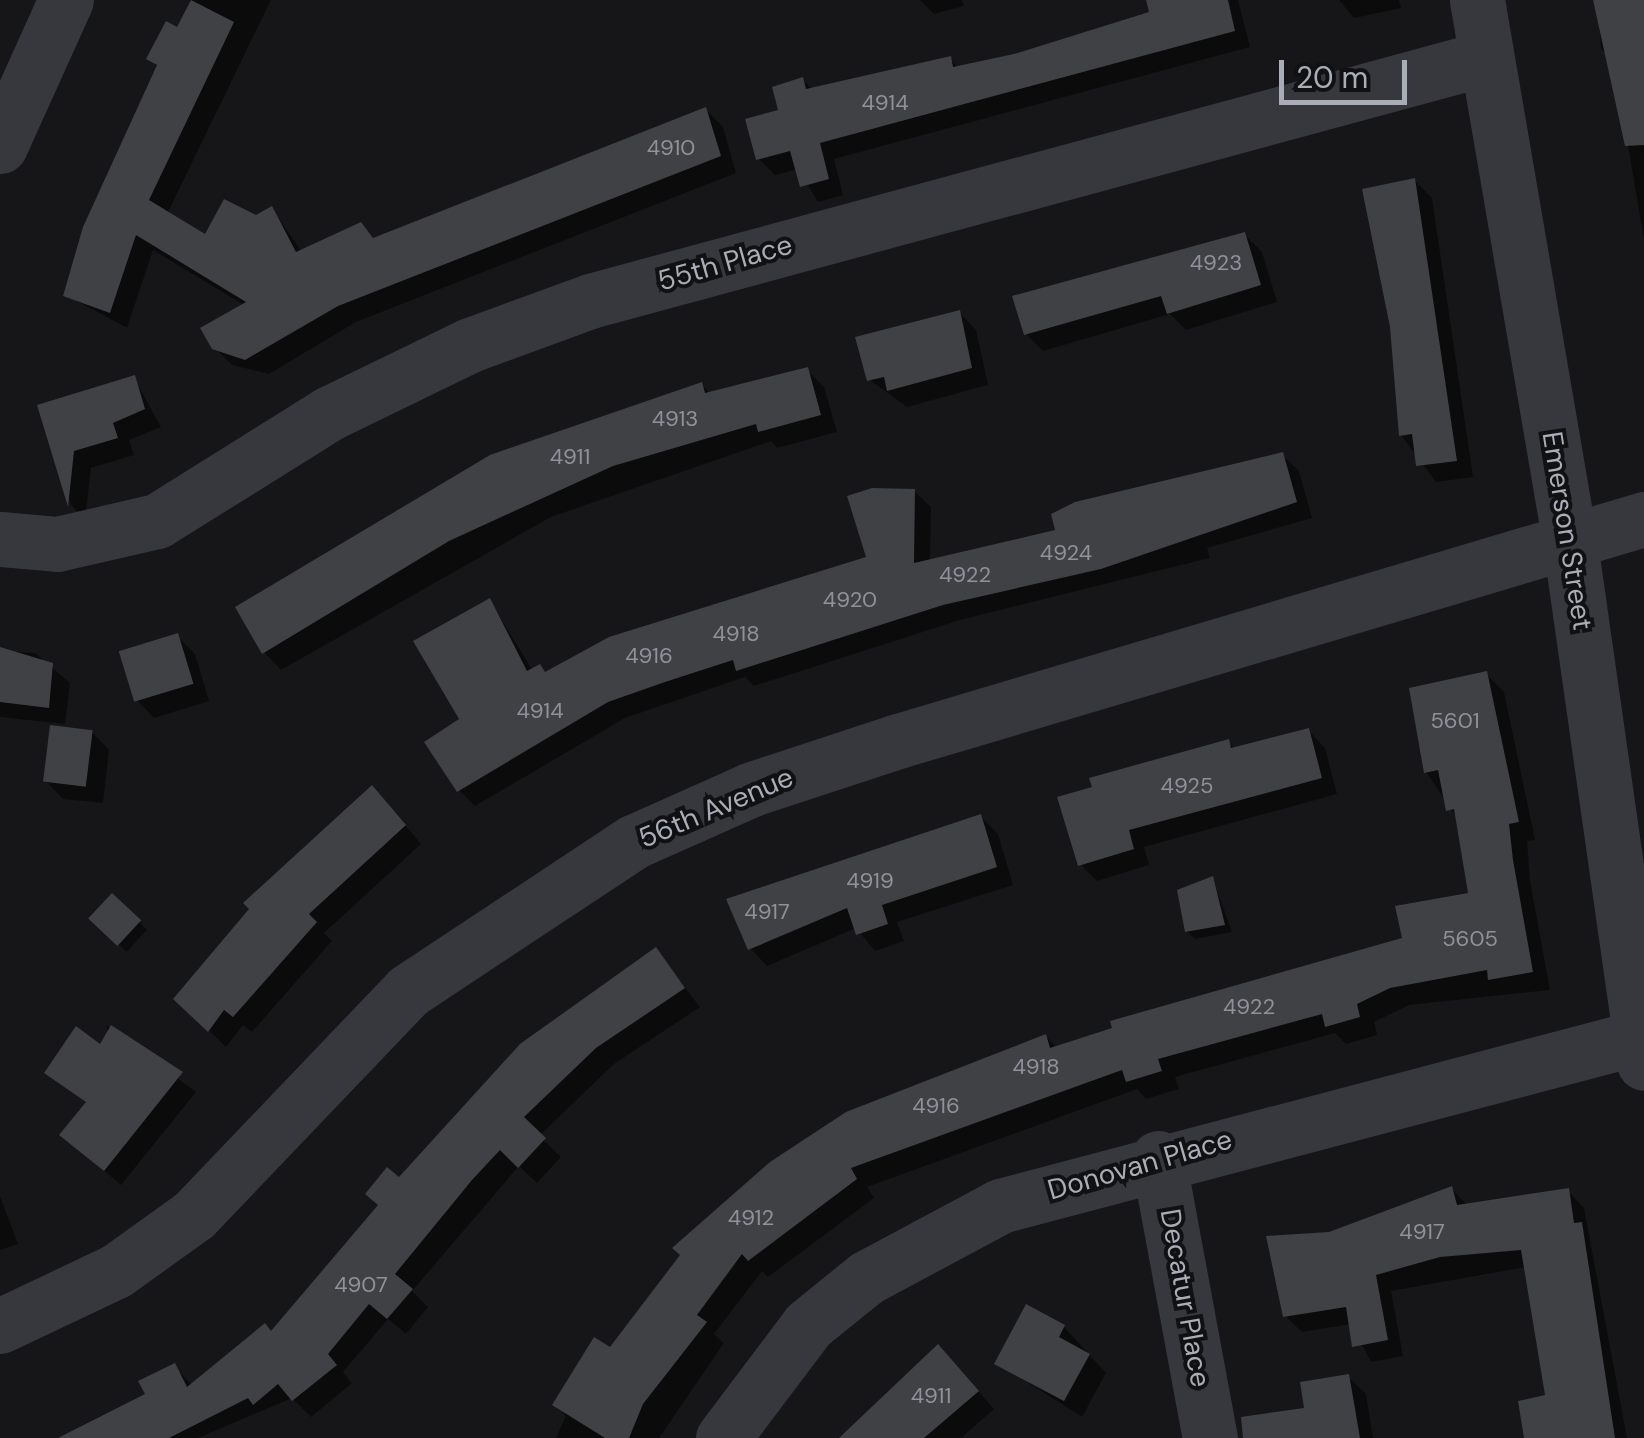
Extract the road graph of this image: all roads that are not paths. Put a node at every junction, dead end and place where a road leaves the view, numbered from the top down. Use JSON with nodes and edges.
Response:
{"nodes":[{"id":1,"x":66,"y":0,"type":"edge"},
{"id":2,"x":1477,"y":0,"type":"edge"},
{"id":3,"x":1486,"y":58,"type":"junction"},
{"id":4,"x":0,"y":146,"type":"edge"},
{"id":5,"x":1644,"y":520,"type":"edge"},
{"id":6,"x":0,"y":540,"type":"edge"},
{"id":7,"x":1570,"y":543,"type":"junction"},
{"id":8,"x":1642,"y":1050,"type":"edge"},
{"id":9,"x":1158,"y":1158,"type":"junction"},
{"id":10,"x":0,"y":1326,"type":"edge"},
{"id":11,"x":723,"y":1438,"type":"edge"},
{"id":12,"x":1210,"y":1438,"type":"edge"}],
"edges":[{"from":1,"to":4,"type":"street"},
{"from":2,"to":3,"type":"street","name":"Emerson Street"},
{"from":3,"to":6,"type":"street","name":"55th Place"},
{"from":3,"to":7,"type":"street","name":"Emerson Street"},
{"from":5,"to":7,"type":"street","name":"56th Avenue"},
{"from":7,"to":8,"type":"street","name":"Emerson Street"},
{"from":7,"to":10,"type":"street","name":"56th Avenue"},
{"from":8,"to":9,"type":"street","name":"Donovan Place"},
{"from":9,"to":11,"type":"street","name":"Donovan Place"},
{"from":9,"to":12,"type":"street","name":"Decatur Place"}]}
